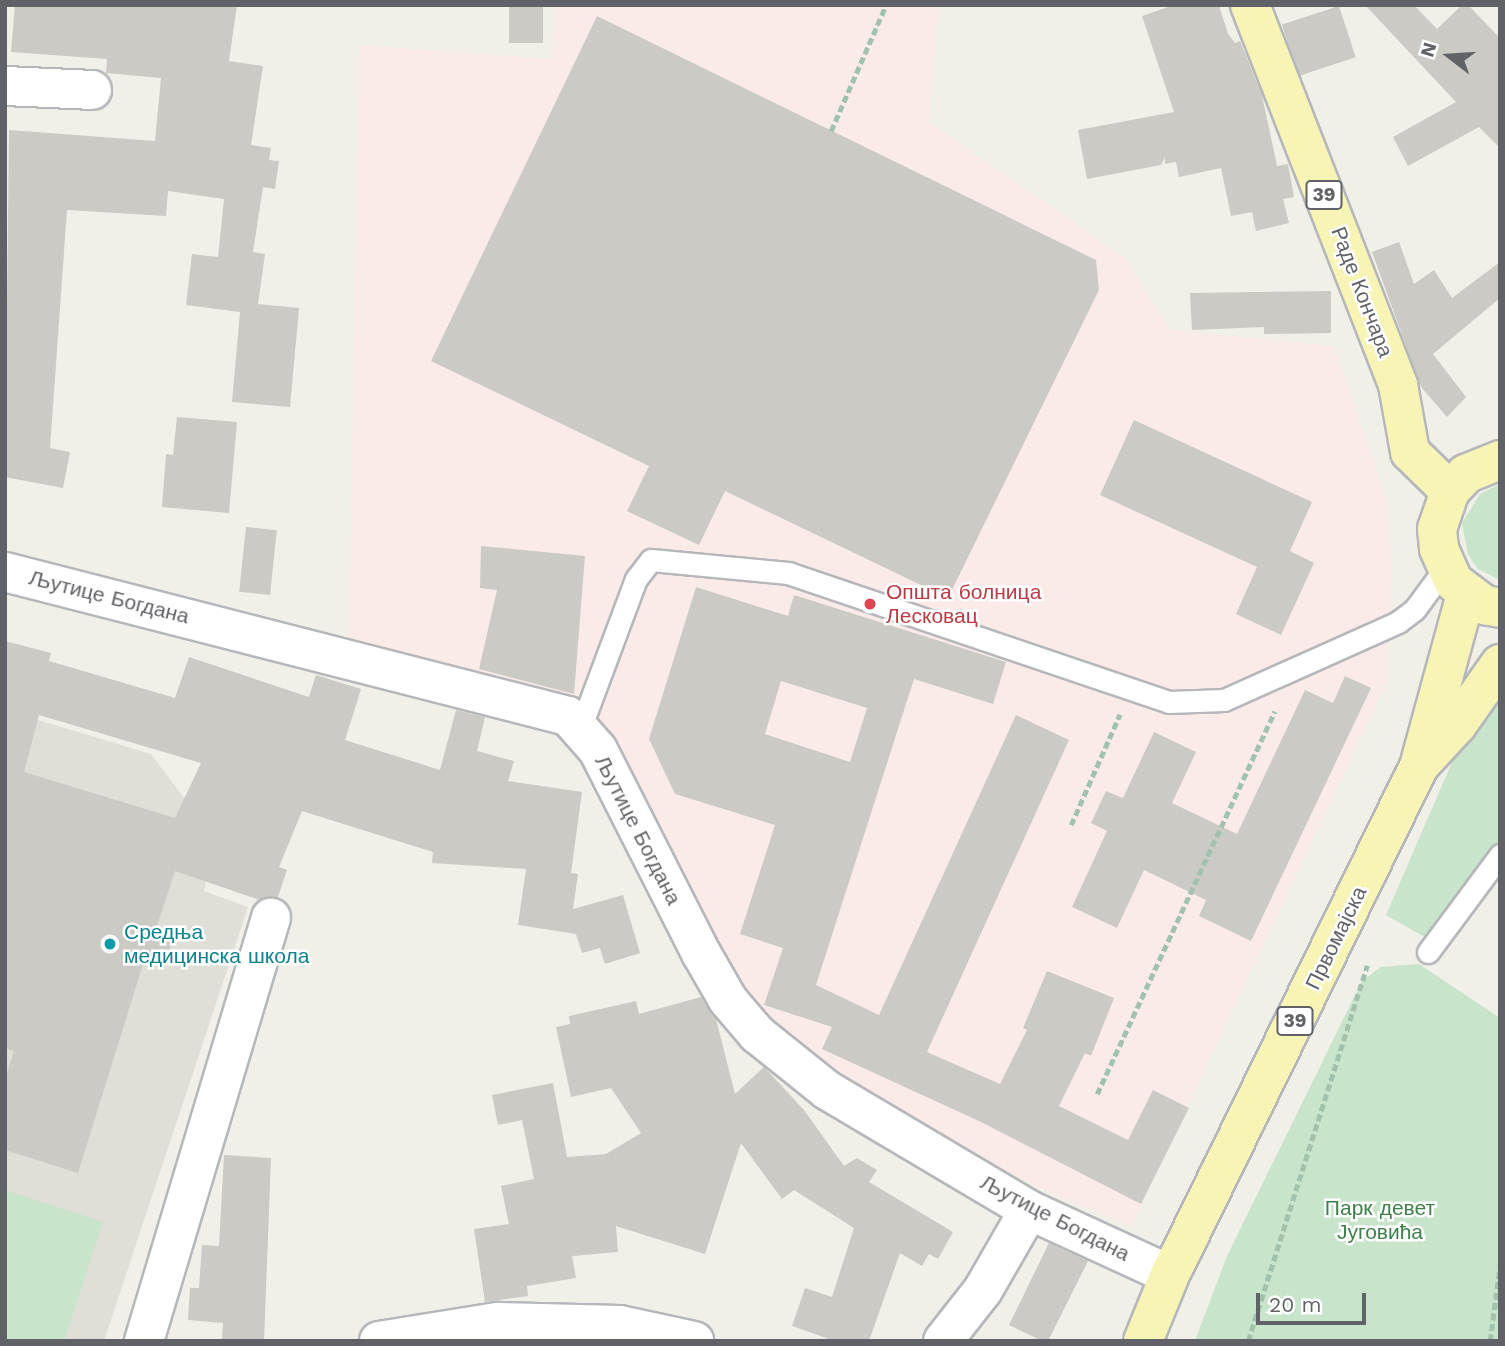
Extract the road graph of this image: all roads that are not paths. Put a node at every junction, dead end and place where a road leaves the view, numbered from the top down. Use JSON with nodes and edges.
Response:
{"nodes":[{"id":1,"x":1250,"y":5,"type":"edge"},
{"id":2,"x":5,"y":86,"type":"edge"},
{"id":3,"x":92,"y":90,"type":"dead end"},
{"id":4,"x":1500,"y":460,"type":"edge"},
{"id":5,"x":1450,"y":491,"type":"junction"},
{"id":6,"x":5,"y":572,"type":"edge"},
{"id":7,"x":1470,"y":590,"type":"edge"},
{"id":8,"x":1500,"y":664,"type":"edge"},
{"id":9,"x":581,"y":726,"type":"junction"},
{"id":10,"x":1419,"y":766,"type":"junction"},
{"id":11,"x":1500,"y":855,"type":"edge"},
{"id":12,"x":271,"y":918,"type":"dead end"},
{"id":13,"x":1428,"y":952,"type":"dead end"},
{"id":14,"x":1030,"y":1210,"type":"junction"},
{"id":15,"x":1170,"y":1275,"type":"junction"},
{"id":16,"x":144,"y":1341,"type":"edge"},
{"id":17,"x":379,"y":1341,"type":"edge"},
{"id":18,"x":694,"y":1341,"type":"edge"},
{"id":19,"x":943,"y":1341,"type":"edge"},
{"id":20,"x":1143,"y":1341,"type":"edge"}],
"edges":[{"from":1,"to":5,"type":"main road","name":"Раде Кончара","number":"39"},
{"from":2,"to":3,"type":"street"},
{"from":4,"to":5,"type":"main road"},
{"from":5,"to":7,"type":"main road"},
{"from":6,"to":9,"type":"street","name":"Љутице Богдана"},
{"from":7,"to":9,"type":"lane"},
{"from":7,"to":10,"type":"main road"},
{"from":8,"to":10,"type":"main road","name":"Првомајска","number":"39"},
{"from":9,"to":14,"type":"street","name":"Љутице Богдана"},
{"from":10,"to":15,"type":"main road","name":"Првомајска","number":"39"},
{"from":11,"to":13,"type":"lane"},
{"from":12,"to":16,"type":"street"},
{"from":14,"to":15,"type":"street","name":"Љутице Богдана"},
{"from":14,"to":19,"type":"street"},
{"from":15,"to":20,"type":"main road","name":"Првомајска","number":"39"},
{"from":17,"to":18,"type":"street"}]}
